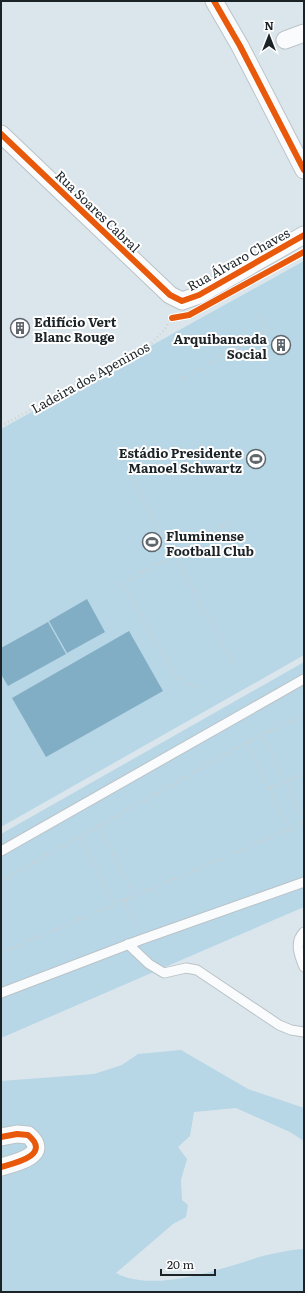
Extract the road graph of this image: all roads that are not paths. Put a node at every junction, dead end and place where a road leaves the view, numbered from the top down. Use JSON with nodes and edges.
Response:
{"nodes":[{"id":1,"x":214,"y":1,"type":"edge"},
{"id":2,"x":304,"y":33,"type":"edge"},
{"id":3,"x":285,"y":40,"type":"dead end"},
{"id":4,"x":1,"y":134,"type":"edge"},
{"id":5,"x":304,"y":170,"type":"edge"},
{"id":6,"x":304,"y":235,"type":"edge"},
{"id":7,"x":182,"y":308,"type":"joint"},
{"id":8,"x":304,"y":679,"type":"edge"},
{"id":9,"x":1,"y":850,"type":"edge"},
{"id":10,"x":304,"y":882,"type":"edge"},
{"id":11,"x":304,"y":932,"type":"edge"},
{"id":12,"x":128,"y":944,"type":"junction"},
{"id":13,"x":304,"y":967,"type":"edge"},
{"id":14,"x":1,"y":993,"type":"edge"},
{"id":15,"x":304,"y":1032,"type":"edge"},
{"id":16,"x":1,"y":1137,"type":"edge"},
{"id":17,"x":1,"y":1167,"type":"edge"}],
"edges":[{"from":1,"to":5,"type":"street"},
{"from":2,"to":3,"type":"street"},
{"from":4,"to":7,"type":"street","name":"Rua Soares Cabral"},
{"from":6,"to":7,"type":"street","name":"Rua Álvaro Chaves"},
{"from":8,"to":9,"type":"lane"},
{"from":10,"to":12,"type":"lane"},
{"from":11,"to":13,"type":"lane"},
{"from":12,"to":14,"type":"lane"},
{"from":12,"to":15,"type":"lane"},
{"from":16,"to":17,"type":"street"}]}
